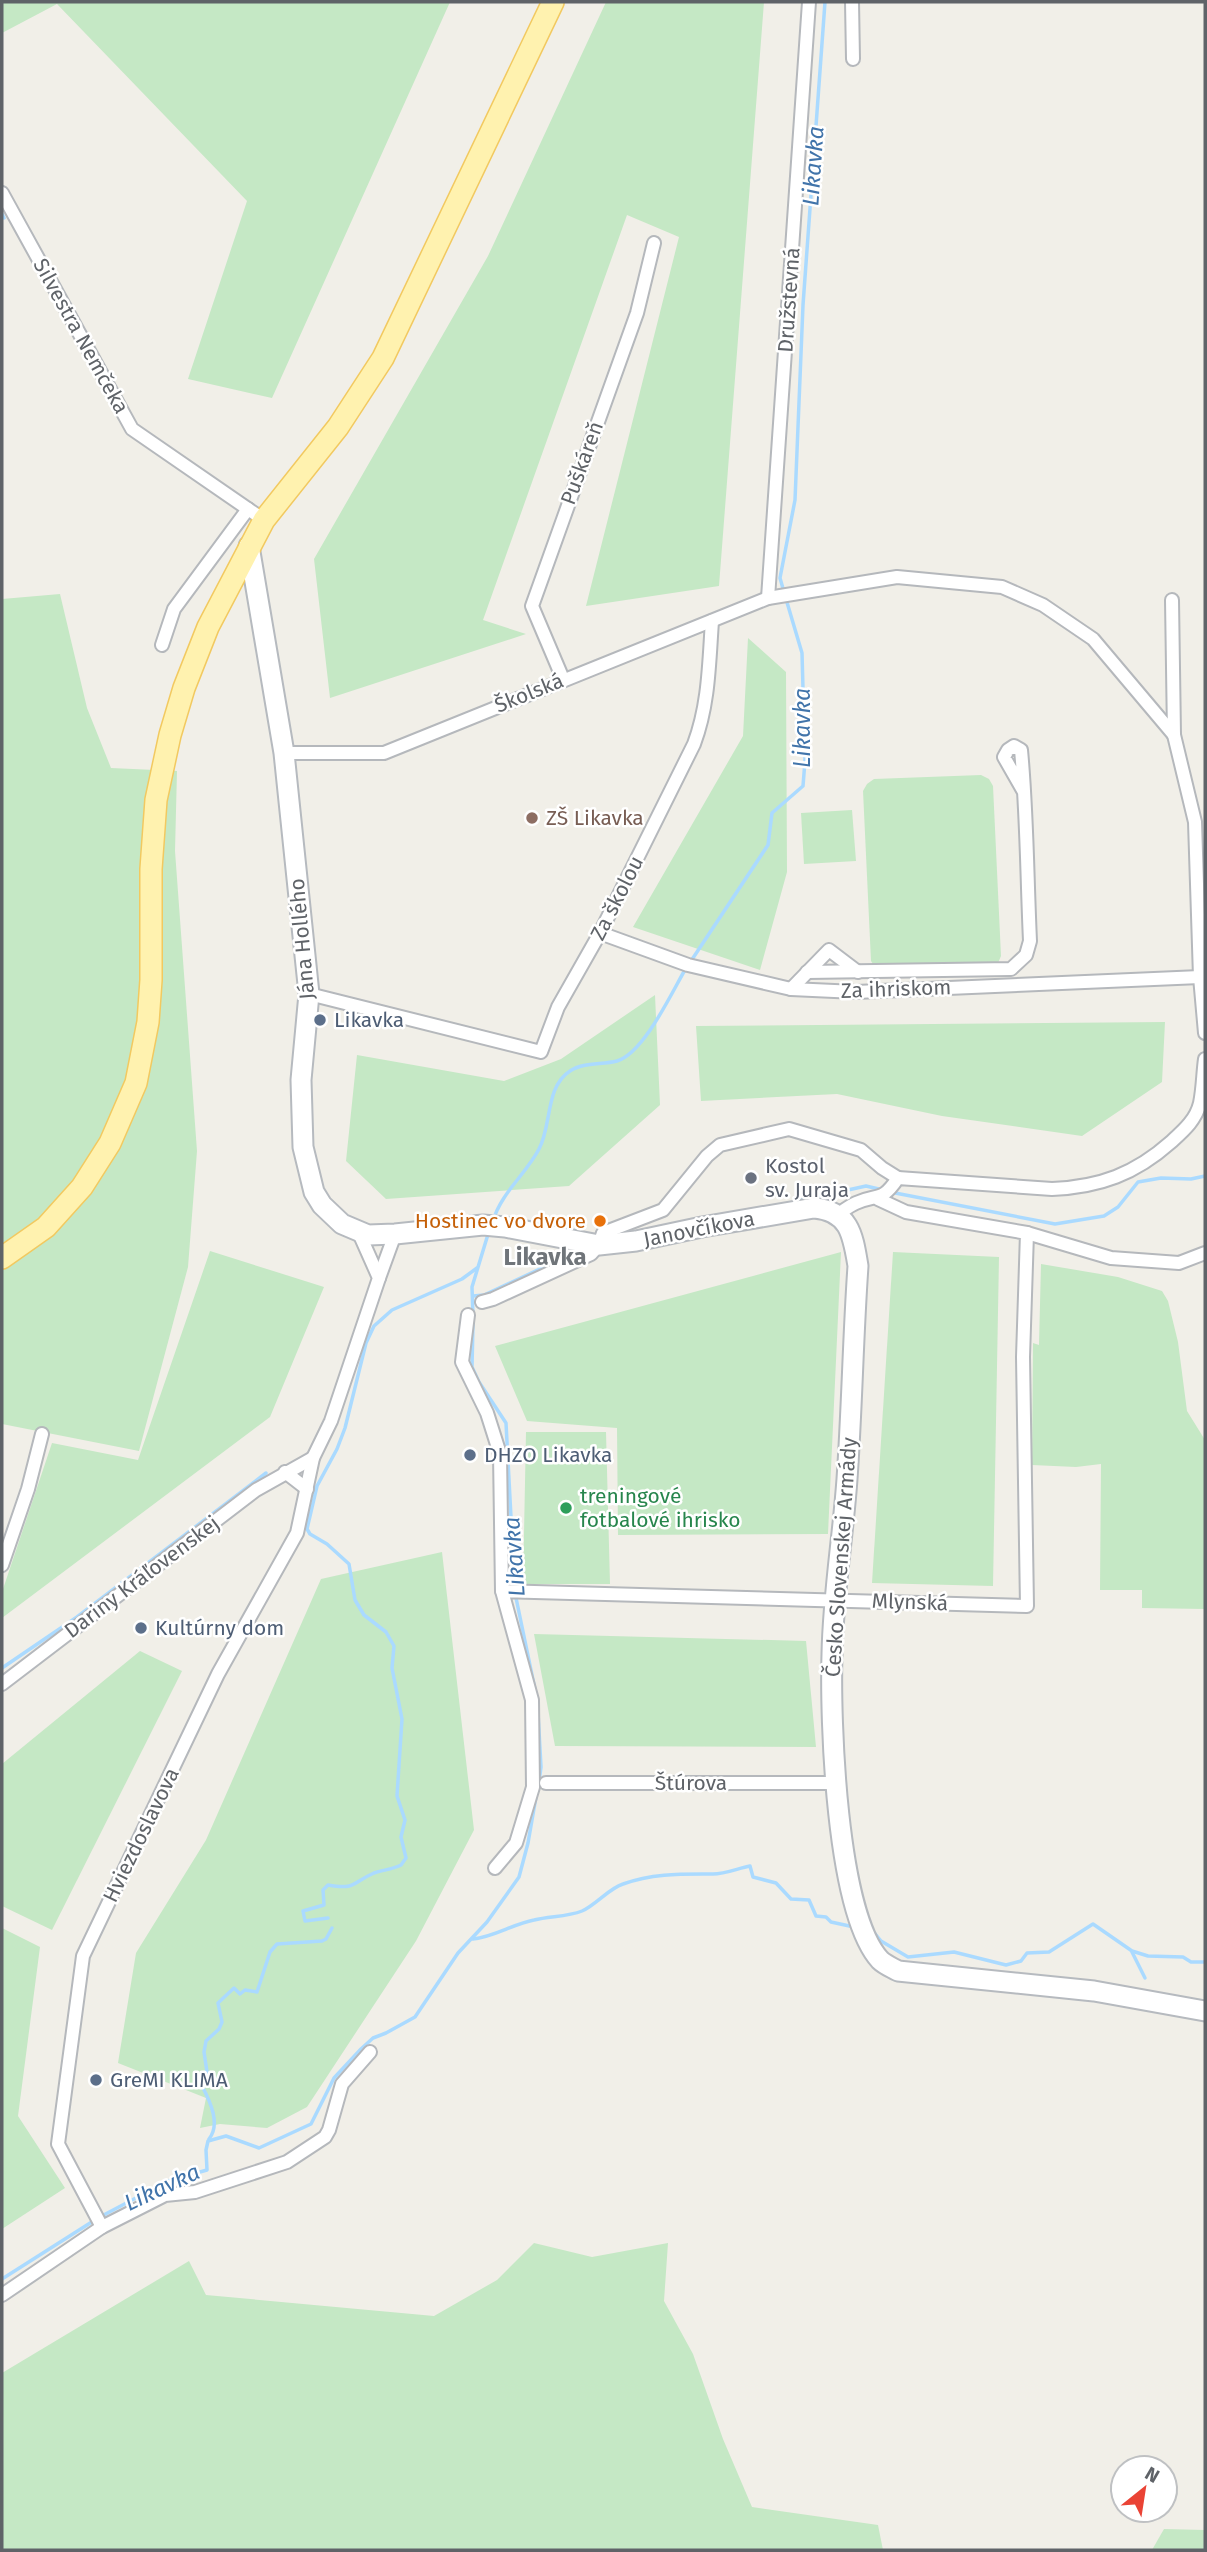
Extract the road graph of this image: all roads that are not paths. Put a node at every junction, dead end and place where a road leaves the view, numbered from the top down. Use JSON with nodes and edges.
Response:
{"nodes":[{"id":1,"x":553,"y":2,"type":"edge"},
{"id":2,"x":810,"y":2,"type":"edge"},
{"id":3,"x":852,"y":2,"type":"edge"},
{"id":4,"x":853,"y":59,"type":"dead end"},
{"id":5,"x":2,"y":193,"type":"edge"},
{"id":6,"x":654,"y":243,"type":"dead end"},
{"id":7,"x":256,"y":514,"type":"junction"},
{"id":8,"x":249,"y":546,"type":"junction"},
{"id":9,"x":768,"y":598,"type":"junction"},
{"id":10,"x":1172,"y":600,"type":"dead end"},
{"id":11,"x":712,"y":621,"type":"junction"},
{"id":12,"x":162,"y":645,"type":"dead end"},
{"id":13,"x":563,"y":679,"type":"junction"},
{"id":14,"x":1174,"y":735,"type":"junction"},
{"id":15,"x":284,"y":753,"type":"junction"},
{"id":16,"x":1024,"y":792,"type":"dead end"},
{"id":17,"x":600,"y":933,"type":"junction"},
{"id":18,"x":807,"y":972,"type":"junction"},
{"id":19,"x":858,"y":972,"type":"junction"},
{"id":20,"x":1200,"y":977,"type":"junction"},
{"id":21,"x":791,"y":989,"type":"junction"},
{"id":22,"x":309,"y":994,"type":"junction"},
{"id":23,"x":1205,"y":1033,"type":"edge"},
{"id":24,"x":1205,"y":1059,"type":"edge"},
{"id":25,"x":898,"y":1178,"type":"junction"},
{"id":26,"x":878,"y":1199,"type":"junction"},
{"id":27,"x":837,"y":1215,"type":"junction"},
{"id":28,"x":359,"y":1233,"type":"junction"},
{"id":29,"x":1027,"y":1233,"type":"junction"},
{"id":30,"x":395,"y":1234,"type":"junction"},
{"id":31,"x":599,"y":1245,"type":"junction"},
{"id":32,"x":1205,"y":1253,"type":"edge"},
{"id":33,"x":2,"y":1258,"type":"edge"},
{"id":34,"x":379,"y":1278,"type":"junction"},
{"id":35,"x":482,"y":1301,"type":"dead end"},
{"id":36,"x":468,"y":1315,"type":"dead end"},
{"id":37,"x":42,"y":1434,"type":"dead end"},
{"id":38,"x":313,"y":1458,"type":"junction"},
{"id":39,"x":285,"y":1472,"type":"junction"},
{"id":40,"x":307,"y":1489,"type":"junction"},
{"id":41,"x":2,"y":1565,"type":"edge"},
{"id":42,"x":510,"y":1591,"type":"junction"},
{"id":43,"x":836,"y":1600,"type":"junction"},
{"id":44,"x":2,"y":1684,"type":"edge"},
{"id":45,"x":546,"y":1783,"type":"dead end"},
{"id":46,"x":835,"y":1783,"type":"junction"},
{"id":47,"x":495,"y":1868,"type":"dead end"},
{"id":48,"x":1205,"y":2011,"type":"edge"},
{"id":49,"x":370,"y":2052,"type":"dead end"},
{"id":50,"x":102,"y":2227,"type":"junction"},
{"id":51,"x":2,"y":2295,"type":"edge"}],
"edges":[{"from":1,"to":7,"type":"main road"},
{"from":2,"to":9,"type":"street","name":"Družstevná"},
{"from":3,"to":4,"type":"street"},
{"from":5,"to":7,"type":"street","name":"Silvestra Nemčeka"},
{"from":6,"to":13,"type":"street","name":"Puškáreň"},
{"from":7,"to":8,"type":"main road"},
{"from":7,"to":12,"type":"street"},
{"from":8,"to":15,"type":"street","name":"Jána Hollého"},
{"from":8,"to":33,"type":"main road"},
{"from":9,"to":11,"type":"street","name":"Školská"},
{"from":9,"to":14,"type":"street","name":"Školská"},
{"from":10,"to":14,"type":"street"},
{"from":11,"to":13,"type":"street","name":"Školská"},
{"from":11,"to":17,"type":"street","name":"Za školou"},
{"from":13,"to":15,"type":"street","name":"Školská"},
{"from":14,"to":20,"type":"street"},
{"from":15,"to":22,"type":"street","name":"Jána Hollého"},
{"from":16,"to":19,"type":"street"},
{"from":17,"to":21,"type":"street","name":"Za ihriskom"},
{"from":17,"to":22,"type":"street","name":"Za školou"},
{"from":18,"to":19,"type":"street"},
{"from":18,"to":19,"type":"street"},
{"from":18,"to":21,"type":"street"},
{"from":20,"to":21,"type":"street","name":"Za ihriskom"},
{"from":20,"to":23,"type":"street"},
{"from":22,"to":28,"type":"street","name":"Jána Hollého"},
{"from":24,"to":25,"type":"street"},
{"from":25,"to":26,"type":"street"},
{"from":25,"to":31,"type":"street"},
{"from":26,"to":27,"type":"street"},
{"from":26,"to":29,"type":"street"},
{"from":27,"to":31,"type":"street","name":"Janovčíkova"},
{"from":27,"to":43,"type":"street","name":"Česko Slovenskej Armády"},
{"from":28,"to":30,"type":"street","name":"Janovčíkova"},
{"from":28,"to":34,"type":"street"},
{"from":29,"to":32,"type":"street"},
{"from":29,"to":43,"type":"street","name":"Mlynská"},
{"from":30,"to":31,"type":"street","name":"Janovčíkova"},
{"from":30,"to":34,"type":"street"},
{"from":31,"to":35,"type":"street"},
{"from":34,"to":38,"type":"street"},
{"from":36,"to":42,"type":"street"},
{"from":37,"to":41,"type":"street"},
{"from":38,"to":39,"type":"street","name":"Dariny Kráľovenskej"},
{"from":38,"to":40,"type":"street","name":"Hviezdoslavova"},
{"from":39,"to":40,"type":"street"},
{"from":39,"to":44,"type":"street","name":"Dariny Kráľovenskej"},
{"from":40,"to":50,"type":"street","name":"Hviezdoslavova"},
{"from":42,"to":43,"type":"street","name":"Mlynská"},
{"from":42,"to":47,"type":"street"},
{"from":43,"to":46,"type":"street","name":"Česko Slovenskej Armády"},
{"from":45,"to":46,"type":"street","name":"Štúrova"},
{"from":46,"to":48,"type":"street","name":"Česko Slovenskej Armády"},
{"from":49,"to":50,"type":"street"},
{"from":50,"to":51,"type":"street"}]}
